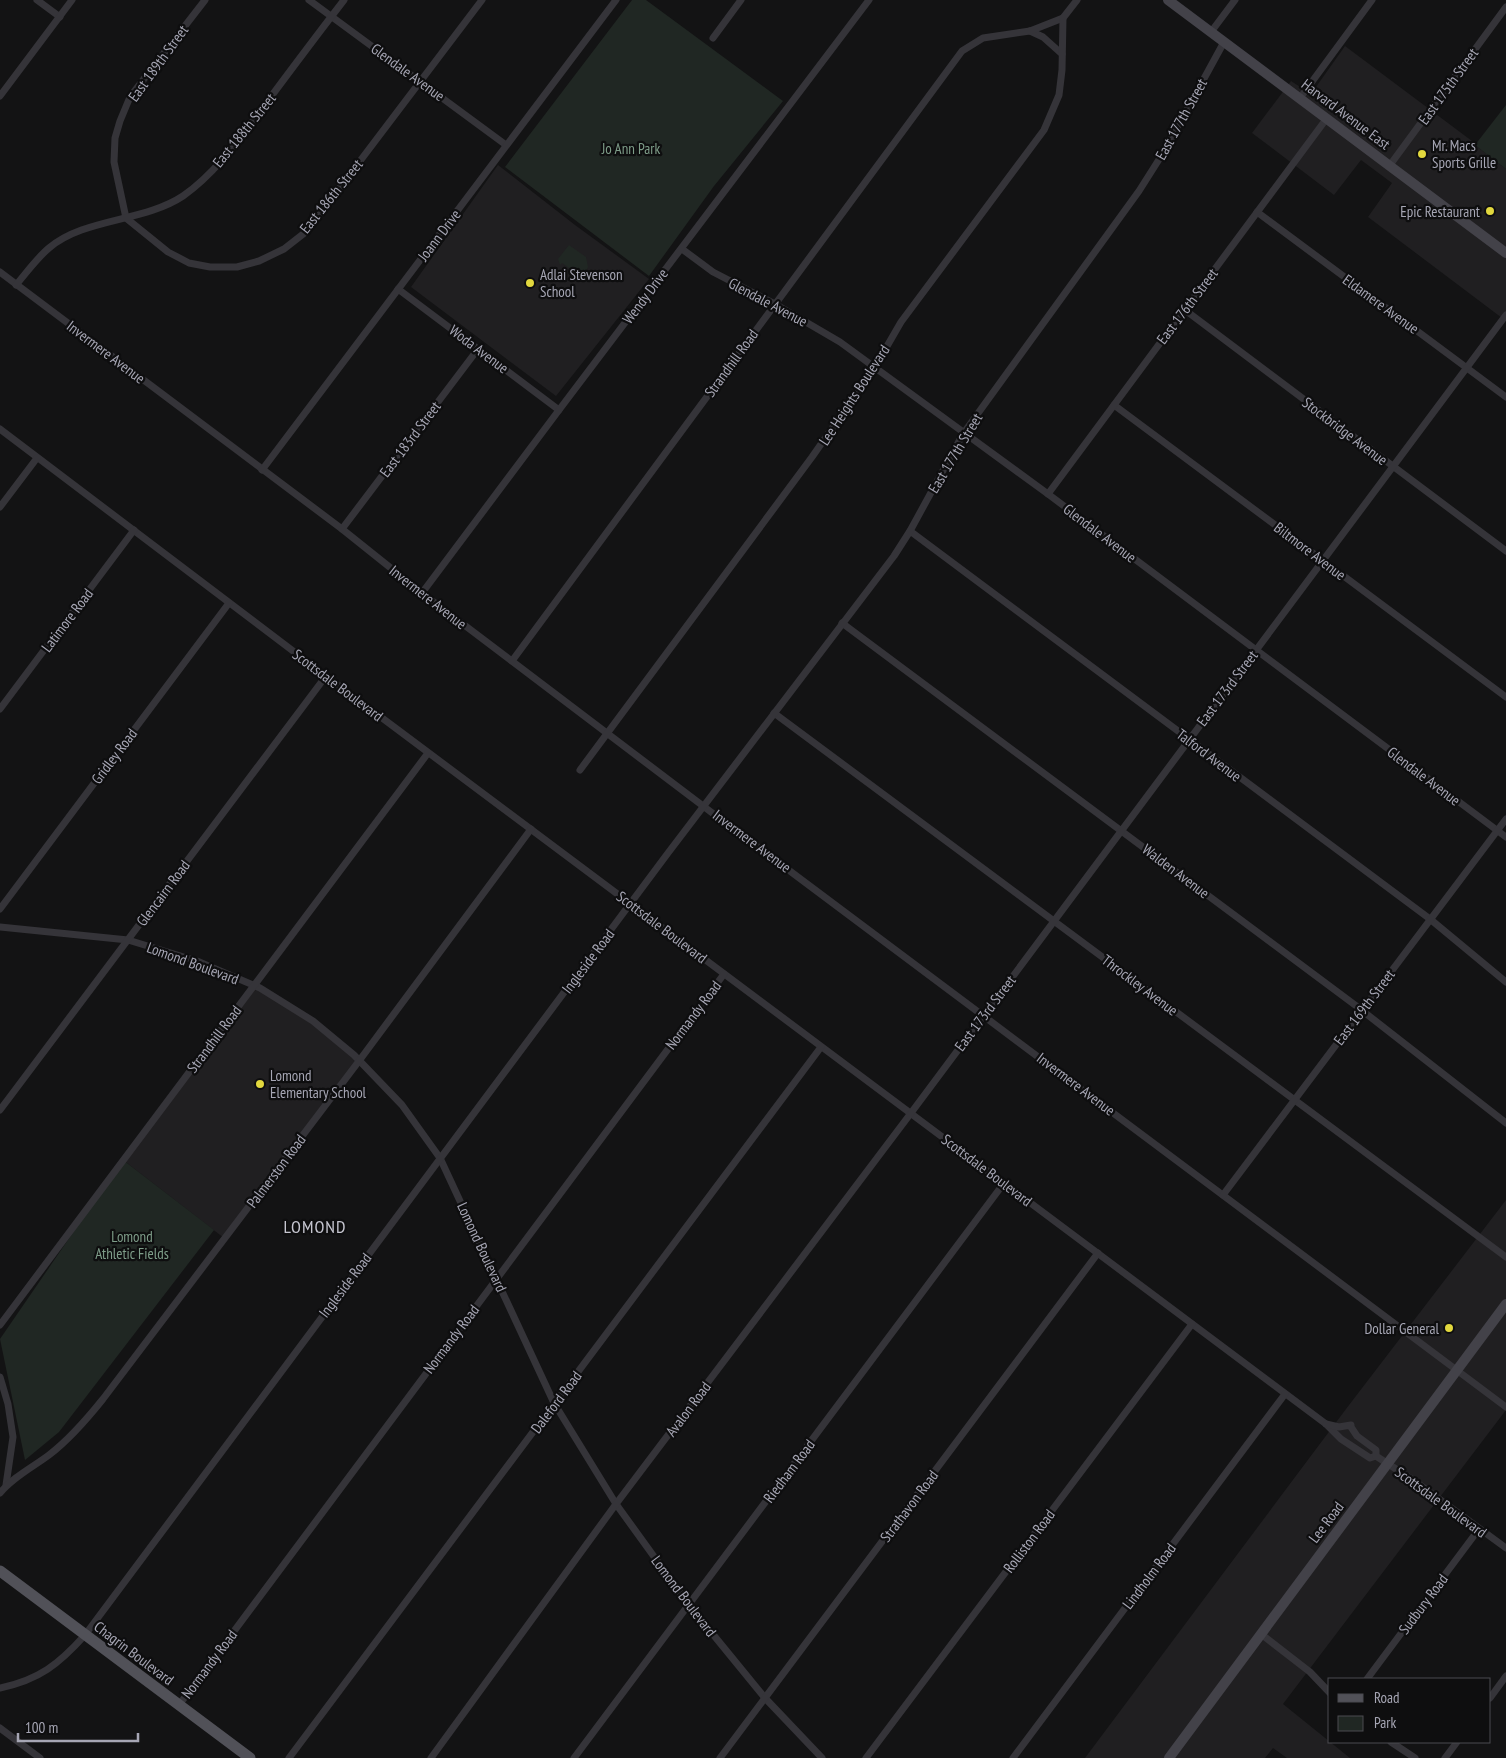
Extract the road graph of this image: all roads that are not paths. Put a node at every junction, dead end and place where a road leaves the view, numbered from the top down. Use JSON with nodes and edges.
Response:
{"nodes":[{"id":1,"x":37,"y":0,"type":"edge"},
{"id":2,"x":72,"y":0,"type":"edge"},
{"id":3,"x":205,"y":0,"type":"edge"},
{"id":4,"x":309,"y":0,"type":"edge"},
{"id":5,"x":344,"y":0,"type":"edge"},
{"id":6,"x":482,"y":0,"type":"edge"},
{"id":7,"x":616,"y":0,"type":"edge"},
{"id":8,"x":742,"y":0,"type":"edge"},
{"id":9,"x":869,"y":0,"type":"edge"},
{"id":10,"x":1077,"y":0,"type":"edge"},
{"id":11,"x":1168,"y":0,"type":"edge"},
{"id":12,"x":1235,"y":0,"type":"edge"},
{"id":13,"x":1372,"y":0,"type":"edge"},
{"id":14,"x":1506,"y":7,"type":"edge"},
{"id":15,"x":60,"y":17,"type":"junction"},
{"id":16,"x":331,"y":17,"type":"junction"},
{"id":17,"x":1063,"y":18,"type":"junction"},
{"id":18,"x":1030,"y":31,"type":"junction"},
{"id":19,"x":1211,"y":32,"type":"junction"},
{"id":20,"x":713,"y":38,"type":"dead end"},
{"id":21,"x":1224,"y":42,"type":"junction"},
{"id":22,"x":1062,"y":54,"type":"junction"},
{"id":23,"x":420,"y":81,"type":"junction"},
{"id":24,"x":0,"y":96,"type":"edge"},
{"id":25,"x":1300,"y":98,"type":"junction"},
{"id":26,"x":1327,"y":118,"type":"junction"},
{"id":27,"x":506,"y":145,"type":"junction"},
{"id":28,"x":1390,"y":164,"type":"junction"},
{"id":29,"x":1257,"y":212,"type":"junction"},
{"id":30,"x":126,"y":218,"type":"junction"},
{"id":31,"x":682,"y":249,"type":"junction"},
{"id":32,"x":1506,"y":253,"type":"edge"},
{"id":33,"x":0,"y":272,"type":"edge"},
{"id":34,"x":16,"y":285,"type":"junction"},
{"id":35,"x":398,"y":289,"type":"junction"},
{"id":36,"x":775,"y":304,"type":"junction"},
{"id":37,"x":1184,"y":310,"type":"junction"},
{"id":38,"x":1506,"y":315,"type":"edge"},
{"id":39,"x":478,"y":349,"type":"junction"},
{"id":40,"x":875,"y":367,"type":"junction"},
{"id":41,"x":1466,"y":367,"type":"junction"},
{"id":42,"x":1506,"y":397,"type":"edge"},
{"id":43,"x":1114,"y":405,"type":"junction"},
{"id":44,"x":559,"y":410,"type":"junction"},
{"id":45,"x":0,"y":429,"type":"edge"},
{"id":46,"x":963,"y":434,"type":"junction"},
{"id":47,"x":37,"y":458,"type":"junction"},
{"id":48,"x":1393,"y":467,"type":"junction"},
{"id":49,"x":262,"y":470,"type":"junction"},
{"id":50,"x":1048,"y":494,"type":"junction"},
{"id":51,"x":0,"y":507,"type":"edge"},
{"id":52,"x":342,"y":529,"type":"junction"},
{"id":53,"x":134,"y":530,"type":"junction"},
{"id":54,"x":910,"y":531,"type":"junction"},
{"id":55,"x":1506,"y":551,"type":"edge"},
{"id":56,"x":1323,"y":561,"type":"junction"},
{"id":57,"x":422,"y":594,"type":"junction"},
{"id":58,"x":229,"y":603,"type":"junction"},
{"id":59,"x":842,"y":623,"type":"junction"},
{"id":60,"x":1256,"y":650,"type":"junction"},
{"id":61,"x":512,"y":661,"type":"junction"},
{"id":62,"x":326,"y":676,"type":"junction"},
{"id":63,"x":1506,"y":697,"type":"edge"},
{"id":64,"x":0,"y":709,"type":"edge"},
{"id":65,"x":774,"y":713,"type":"junction"},
{"id":66,"x":607,"y":733,"type":"junction"},
{"id":67,"x":1188,"y":740,"type":"junction"},
{"id":68,"x":428,"y":753,"type":"junction"},
{"id":69,"x":580,"y":770,"type":"dead end"},
{"id":70,"x":704,"y":806,"type":"junction"},
{"id":71,"x":1506,"y":819,"type":"edge"},
{"id":72,"x":531,"y":829,"type":"junction"},
{"id":73,"x":1122,"y":830,"type":"junction"},
{"id":74,"x":1497,"y":830,"type":"junction"},
{"id":75,"x":1506,"y":837,"type":"edge"},
{"id":76,"x":668,"y":853,"type":"joint"},
{"id":77,"x":631,"y":903,"type":"junction"},
{"id":78,"x":0,"y":909,"type":"edge"},
{"id":79,"x":1430,"y":919,"type":"junction"},
{"id":80,"x":1054,"y":921,"type":"junction"},
{"id":81,"x":0,"y":926,"type":"edge"},
{"id":82,"x":128,"y":940,"type":"junction"},
{"id":83,"x":724,"y":974,"type":"junction"},
{"id":84,"x":1506,"y":982,"type":"edge"},
{"id":85,"x":254,"y":986,"type":"junction"},
{"id":86,"x":1362,"y":1011,"type":"junction"},
{"id":87,"x":984,"y":1014,"type":"junction"},
{"id":88,"x":821,"y":1046,"type":"junction"},
{"id":89,"x":359,"y":1061,"type":"junction"},
{"id":90,"x":949,"y":1062,"type":"joint"},
{"id":91,"x":1294,"y":1100,"type":"junction"},
{"id":92,"x":0,"y":1110,"type":"edge"},
{"id":93,"x":911,"y":1113,"type":"junction"},
{"id":94,"x":1506,"y":1123,"type":"edge"},
{"id":95,"x":440,"y":1158,"type":"junction"},
{"id":96,"x":1004,"y":1183,"type":"junction"},
{"id":97,"x":1223,"y":1195,"type":"junction"},
{"id":98,"x":1098,"y":1253,"type":"junction"},
{"id":99,"x":1506,"y":1257,"type":"edge"},
{"id":100,"x":496,"y":1278,"type":"junction"},
{"id":101,"x":1506,"y":1304,"type":"edge"},
{"id":102,"x":1192,"y":1324,"type":"junction"},
{"id":103,"x":0,"y":1325,"type":"edge"},
{"id":104,"x":1458,"y":1371,"type":"junction"},
{"id":105,"x":0,"y":1377,"type":"edge"},
{"id":106,"x":1285,"y":1394,"type":"junction"},
{"id":107,"x":554,"y":1403,"type":"junction"},
{"id":108,"x":1506,"y":1407,"type":"edge"},
{"id":109,"x":1326,"y":1424,"type":"junction"},
{"id":110,"x":1376,"y":1456,"type":"junction"},
{"id":111,"x":1388,"y":1464,"type":"junction"},
{"id":112,"x":6,"y":1485,"type":"junction"},
{"id":113,"x":0,"y":1493,"type":"edge"},
{"id":114,"x":616,"y":1504,"type":"junction"},
{"id":115,"x":1479,"y":1529,"type":"junction"},
{"id":116,"x":1506,"y":1548,"type":"edge"},
{"id":117,"x":0,"y":1571,"type":"edge"},
{"id":118,"x":689,"y":1605,"type":"junction"},
{"id":119,"x":1262,"y":1634,"type":"junction"},
{"id":120,"x":85,"y":1635,"type":"junction"},
{"id":121,"x":1506,"y":1676,"type":"edge"},
{"id":122,"x":1368,"y":1678,"type":"edge"},
{"id":123,"x":0,"y":1688,"type":"edge"},
{"id":124,"x":1328,"y":1691,"type":"edge"},
{"id":125,"x":1491,"y":1697,"type":"edge"},
{"id":126,"x":765,"y":1698,"type":"junction"},
{"id":127,"x":179,"y":1705,"type":"junction"},
{"id":128,"x":0,"y":1728,"type":"edge"},
{"id":129,"x":1393,"y":1743,"type":"edge"},
{"id":130,"x":1456,"y":1743,"type":"edge"},
{"id":131,"x":40,"y":1758,"type":"edge"},
{"id":132,"x":250,"y":1758,"type":"edge"},
{"id":133,"x":289,"y":1758,"type":"edge"},
{"id":134,"x":430,"y":1758,"type":"edge"},
{"id":135,"x":574,"y":1758,"type":"edge"},
{"id":136,"x":720,"y":1758,"type":"edge"},
{"id":137,"x":822,"y":1758,"type":"edge"},
{"id":138,"x":866,"y":1758,"type":"edge"},
{"id":139,"x":1013,"y":1758,"type":"edge"},
{"id":140,"x":1169,"y":1758,"type":"edge"},
{"id":141,"x":1415,"y":1758,"type":"edge"},
{"id":142,"x":1445,"y":1758,"type":"edge"}],
"edges":[{"from":1,"to":15,"type":"street"},
{"from":2,"to":15,"type":"street"},
{"from":3,"to":30,"type":"street","name":"East 189th Street"},
{"from":4,"to":16,"type":"street","name":"Glendale Avenue"},
{"from":5,"to":16,"type":"street","name":"East 188th Street"},
{"from":6,"to":23,"type":"street","name":"East 186th Street"},
{"from":7,"to":27,"type":"street","name":"Joann Drive"},
{"from":8,"to":20,"type":"street"},
{"from":9,"to":31,"type":"street","name":"Wendy Drive"},
{"from":10,"to":17,"type":"street"},
{"from":11,"to":19,"type":"main road","name":"Harvard Avenue East"},
{"from":12,"to":19,"type":"street"},
{"from":13,"to":25,"type":"street"},
{"from":14,"to":28,"type":"street","name":"East 175th Street"},
{"from":15,"to":24,"type":"street"},
{"from":16,"to":23,"type":"street","name":"Glendale Avenue"},
{"from":16,"to":30,"type":"street","name":"East 188th Street"},
{"from":17,"to":18,"type":"street","name":"Strandhill Road"},
{"from":17,"to":22,"type":"street","name":"Lee Heights Boulevard"},
{"from":18,"to":22,"type":"street"},
{"from":18,"to":36,"type":"street","name":"Strandhill Road"},
{"from":19,"to":21,"type":"main road","name":"Harvard Avenue East"},
{"from":21,"to":25,"type":"main road","name":"Harvard Avenue East"},
{"from":21,"to":46,"type":"street","name":"East 177th Street"},
{"from":22,"to":40,"type":"street","name":"Lee Heights Boulevard"},
{"from":23,"to":27,"type":"street","name":"Glendale Avenue"},
{"from":23,"to":30,"type":"street","name":"East 186th Street"},
{"from":25,"to":26,"type":"main road","name":"Harvard Avenue East"},
{"from":26,"to":28,"type":"main road","name":"Harvard Avenue East"},
{"from":26,"to":29,"type":"street","name":"East 176th Street"},
{"from":27,"to":35,"type":"street","name":"Joann Drive"},
{"from":28,"to":32,"type":"main road","name":"Harvard Avenue East"},
{"from":29,"to":37,"type":"street","name":"East 176th Street"},
{"from":29,"to":41,"type":"street","name":"Eldamere Avenue"},
{"from":30,"to":34,"type":"street","name":"East 188th Street"},
{"from":31,"to":36,"type":"street","name":"Glendale Avenue"},
{"from":31,"to":44,"type":"street","name":"Wendy Drive"},
{"from":33,"to":34,"type":"street","name":"Invermere Avenue"},
{"from":34,"to":49,"type":"street","name":"Invermere Avenue"},
{"from":35,"to":39,"type":"street","name":"Woda Avenue"},
{"from":35,"to":49,"type":"street","name":"Joann Drive"},
{"from":36,"to":40,"type":"street","name":"Glendale Avenue"},
{"from":36,"to":61,"type":"street","name":"Strandhill Road"},
{"from":37,"to":43,"type":"street","name":"East 176th Street"},
{"from":37,"to":48,"type":"street","name":"Stockbridge Avenue"},
{"from":38,"to":41,"type":"street","name":"East 173rd Street"},
{"from":39,"to":44,"type":"street","name":"Woda Avenue"},
{"from":39,"to":52,"type":"street","name":"East 183rd Street"},
{"from":40,"to":46,"type":"street","name":"Glendale Avenue"},
{"from":40,"to":66,"type":"street","name":"Lee Heights Boulevard"},
{"from":41,"to":42,"type":"street","name":"Eldamere Avenue"},
{"from":41,"to":48,"type":"street","name":"East 173rd Street"},
{"from":43,"to":50,"type":"street","name":"East 176th Street"},
{"from":43,"to":56,"type":"street","name":"Biltmore Avenue"},
{"from":44,"to":57,"type":"street","name":"Wendy Drive"},
{"from":45,"to":47,"type":"street","name":"Scottsdale Boulevard"},
{"from":46,"to":50,"type":"street","name":"Glendale Avenue"},
{"from":46,"to":54,"type":"street","name":"East 177th Street"},
{"from":47,"to":51,"type":"street"},
{"from":47,"to":53,"type":"street","name":"Scottsdale Boulevard"},
{"from":48,"to":55,"type":"street","name":"Stockbridge Avenue"},
{"from":48,"to":56,"type":"street","name":"East 173rd Street"},
{"from":49,"to":52,"type":"street","name":"Invermere Avenue"},
{"from":50,"to":60,"type":"street","name":"Glendale Avenue"},
{"from":52,"to":57,"type":"street","name":"Invermere Avenue"},
{"from":53,"to":58,"type":"street","name":"Scottsdale Boulevard"},
{"from":53,"to":64,"type":"street","name":"Latimore Road"},
{"from":54,"to":59,"type":"street","name":"East 177th Street"},
{"from":54,"to":67,"type":"street","name":"Talford Avenue"},
{"from":56,"to":60,"type":"street","name":"East 173rd Street"},
{"from":56,"to":63,"type":"street","name":"Biltmore Avenue"},
{"from":57,"to":61,"type":"street","name":"Invermere Avenue"},
{"from":58,"to":62,"type":"street","name":"Scottsdale Boulevard"},
{"from":58,"to":78,"type":"street","name":"Gridley Road"},
{"from":59,"to":65,"type":"street","name":"East 177th Street"},
{"from":59,"to":73,"type":"street","name":"Walden Avenue"},
{"from":60,"to":67,"type":"street","name":"East 173rd Street"},
{"from":60,"to":74,"type":"street","name":"Glendale Avenue"},
{"from":61,"to":66,"type":"street","name":"Invermere Avenue"},
{"from":62,"to":68,"type":"street","name":"Scottsdale Boulevard"},
{"from":62,"to":82,"type":"street","name":"Glencairn Road"},
{"from":65,"to":70,"type":"street","name":"East 177th Street"},
{"from":65,"to":80,"type":"street","name":"Throckley Avenue"},
{"from":66,"to":69,"type":"street","name":"Lee Heights Boulevard"},
{"from":66,"to":70,"type":"street","name":"Invermere Avenue"},
{"from":67,"to":73,"type":"street","name":"East 173rd Street"},
{"from":67,"to":79,"type":"street","name":"Talford Avenue"},
{"from":68,"to":72,"type":"street","name":"Scottsdale Boulevard"},
{"from":68,"to":85,"type":"street","name":"Strandhill Road"},
{"from":70,"to":76,"type":"street","name":"East 177th Street"},
{"from":70,"to":87,"type":"street","name":"Invermere Avenue"},
{"from":71,"to":74,"type":"street","name":"East 169th Street"},
{"from":72,"to":77,"type":"street","name":"Scottsdale Boulevard"},
{"from":72,"to":89,"type":"street","name":"Palmerston Road"},
{"from":73,"to":80,"type":"street","name":"East 173rd Street"},
{"from":73,"to":86,"type":"street","name":"Walden Avenue"},
{"from":74,"to":75,"type":"street","name":"Glendale Avenue"},
{"from":74,"to":79,"type":"street","name":"East 169th Street"},
{"from":76,"to":77,"type":"street","name":"Ingleside Road"},
{"from":77,"to":83,"type":"street","name":"Scottsdale Boulevard"},
{"from":77,"to":95,"type":"street","name":"Ingleside Road"},
{"from":79,"to":84,"type":"street","name":"Talford Avenue"},
{"from":79,"to":86,"type":"street","name":"East 169th Street"},
{"from":80,"to":87,"type":"street","name":"East 173rd Street"},
{"from":80,"to":91,"type":"street","name":"Throckley Avenue"},
{"from":81,"to":82,"type":"street","name":"Lomond Boulevard"},
{"from":82,"to":85,"type":"street","name":"Lomond Boulevard"},
{"from":82,"to":92,"type":"street","name":"Glencairn Road"},
{"from":83,"to":88,"type":"street","name":"Scottsdale Boulevard"},
{"from":83,"to":100,"type":"street","name":"Normandy Road"},
{"from":85,"to":89,"type":"street","name":"Lomond Boulevard"},
{"from":85,"to":103,"type":"street","name":"Strandhill Road"},
{"from":86,"to":91,"type":"street","name":"East 169th Street"},
{"from":86,"to":94,"type":"street","name":"Walden Avenue"},
{"from":87,"to":90,"type":"street","name":"East 173rd Street"},
{"from":87,"to":97,"type":"street","name":"Invermere Avenue"},
{"from":88,"to":93,"type":"street","name":"Scottsdale Boulevard"},
{"from":88,"to":107,"type":"street","name":"Daleford Road"},
{"from":89,"to":95,"type":"street","name":"Lomond Boulevard"},
{"from":89,"to":112,"type":"street","name":"Palmerston Road"},
{"from":90,"to":93,"type":"street","name":"Avalon Road"},
{"from":91,"to":97,"type":"street","name":"East 169th Street"},
{"from":91,"to":99,"type":"street","name":"Throckley Avenue"},
{"from":93,"to":96,"type":"street","name":"Scottsdale Boulevard"},
{"from":93,"to":114,"type":"street","name":"Avalon Road"},
{"from":95,"to":100,"type":"street","name":"Lomond Boulevard"},
{"from":95,"to":120,"type":"street","name":"Ingleside Road"},
{"from":96,"to":98,"type":"street","name":"Scottsdale Boulevard"},
{"from":96,"to":118,"type":"street","name":"Riedham Road"},
{"from":97,"to":104,"type":"street","name":"Invermere Avenue"},
{"from":98,"to":102,"type":"street","name":"Scottsdale Boulevard"},
{"from":98,"to":126,"type":"street","name":"Strathavon Road"},
{"from":100,"to":107,"type":"street","name":"Lomond Boulevard"},
{"from":100,"to":127,"type":"street","name":"Normandy Road"},
{"from":101,"to":104,"type":"main road","name":"Lee Road"},
{"from":102,"to":106,"type":"street","name":"Scottsdale Boulevard"},
{"from":102,"to":138,"type":"street","name":"Rolliston Road"},
{"from":104,"to":108,"type":"street","name":"Invermere Avenue"},
{"from":104,"to":111,"type":"main road","name":"Lee Road"},
{"from":105,"to":112,"type":"street"},
{"from":106,"to":109,"type":"street","name":"Scottsdale Boulevard"},
{"from":106,"to":139,"type":"street","name":"Lindholm Road"},
{"from":107,"to":114,"type":"street","name":"Lomond Boulevard"},
{"from":107,"to":133,"type":"street","name":"Daleford Road"},
{"from":109,"to":110,"type":"street","name":"Scottsdale Boulevard"},
{"from":109,"to":110,"type":"street","name":"Scottsdale Boulevard"},
{"from":110,"to":111,"type":"street","name":"Scottsdale Boulevard"},
{"from":111,"to":115,"type":"street","name":"Scottsdale Boulevard"},
{"from":111,"to":119,"type":"main road","name":"Lee Road"},
{"from":112,"to":113,"type":"street","name":"Palmerston Road"},
{"from":114,"to":118,"type":"street","name":"Lomond Boulevard"},
{"from":114,"to":134,"type":"street","name":"Avalon Road"},
{"from":115,"to":116,"type":"street","name":"Scottsdale Boulevard"},
{"from":115,"to":122,"type":"street","name":"Sudbury Road"},
{"from":117,"to":120,"type":"main road","name":"Chagrin Boulevard"},
{"from":118,"to":126,"type":"street","name":"Lomond Boulevard"},
{"from":118,"to":135,"type":"street","name":"Riedham Road"},
{"from":119,"to":124,"type":"street"},
{"from":119,"to":140,"type":"main road","name":"Lee Road"},
{"from":120,"to":123,"type":"street","name":"Ingleside Road"},
{"from":120,"to":127,"type":"main road","name":"Chagrin Boulevard"},
{"from":121,"to":125,"type":"street"},
{"from":126,"to":136,"type":"street","name":"Strathavon Road"},
{"from":126,"to":137,"type":"street","name":"Lomond Boulevard"},
{"from":127,"to":132,"type":"main road","name":"Chagrin Boulevard"},
{"from":128,"to":131,"type":"street"},
{"from":129,"to":141,"type":"street"},
{"from":130,"to":142,"type":"street"}]}
